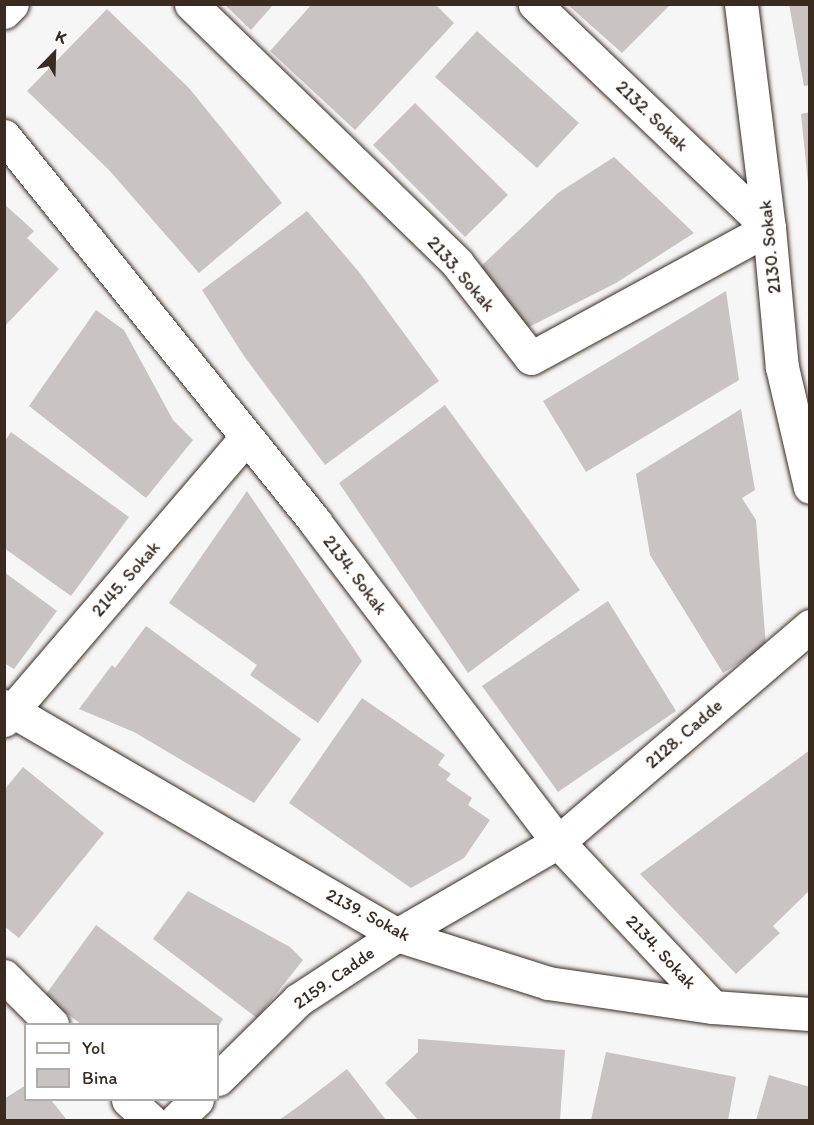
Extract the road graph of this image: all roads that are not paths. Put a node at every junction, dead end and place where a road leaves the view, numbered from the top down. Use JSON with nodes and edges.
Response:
{"nodes":[{"id":1,"x":12,"y":4,"type":"edge"},
{"id":2,"x":191,"y":4,"type":"edge"},
{"id":3,"x":534,"y":4,"type":"edge"},
{"id":4,"x":741,"y":4,"type":"edge"},
{"id":5,"x":4,"y":12,"type":"edge"},
{"id":6,"x":4,"y":136,"type":"edge"},
{"id":7,"x":769,"y":228,"type":"junction"},
{"id":8,"x":246,"y":438,"type":"junction"},
{"id":9,"x":810,"y":487,"type":"edge"},
{"id":10,"x":810,"y":626,"type":"edge"},
{"id":11,"x":7,"y":712,"type":"edge"},
{"id":12,"x":558,"y":842,"type":"junction"},
{"id":13,"x":397,"y":935,"type":"junction"},
{"id":14,"x":4,"y":976,"type":"edge"},
{"id":15,"x":713,"y":1007,"type":"junction"},
{"id":16,"x":810,"y":1014,"type":"edge"},
{"id":17,"x":51,"y":1023,"type":"edge"},
{"id":18,"x":219,"y":1078,"type":"edge"},
{"id":19,"x":129,"y":1101,"type":"edge"},
{"id":20,"x":196,"y":1101,"type":"edge"},
{"id":21,"x":150,"y":1120,"type":"edge"},
{"id":22,"x":176,"y":1120,"type":"edge"}],
"edges":[{"from":1,"to":5,"type":"street"},
{"from":2,"to":7,"type":"street","name":"2133. Sokak"},
{"from":3,"to":7,"type":"street","name":"2132. Sokak"},
{"from":4,"to":7,"type":"street","name":"2130. Sokak"},
{"from":6,"to":8,"type":"street","name":"2134. Sokak"},
{"from":7,"to":9,"type":"street","name":"2130. Sokak"},
{"from":8,"to":11,"type":"street","name":"2145. Sokak"},
{"from":8,"to":12,"type":"street","name":"2134. Sokak"},
{"from":10,"to":12,"type":"street","name":"2128. Cadde"},
{"from":11,"to":13,"type":"street","name":"2139. Sokak"},
{"from":12,"to":13,"type":"street","name":"2159. Cadde"},
{"from":12,"to":15,"type":"street","name":"2134. Sokak"},
{"from":13,"to":15,"type":"street","name":"2139. Sokak"},
{"from":13,"to":18,"type":"street","name":"2159. Cadde"},
{"from":14,"to":17,"type":"street"},
{"from":15,"to":16,"type":"street","name":"2139. Sokak"},
{"from":19,"to":21,"type":"street"},
{"from":20,"to":22,"type":"street"}]}
